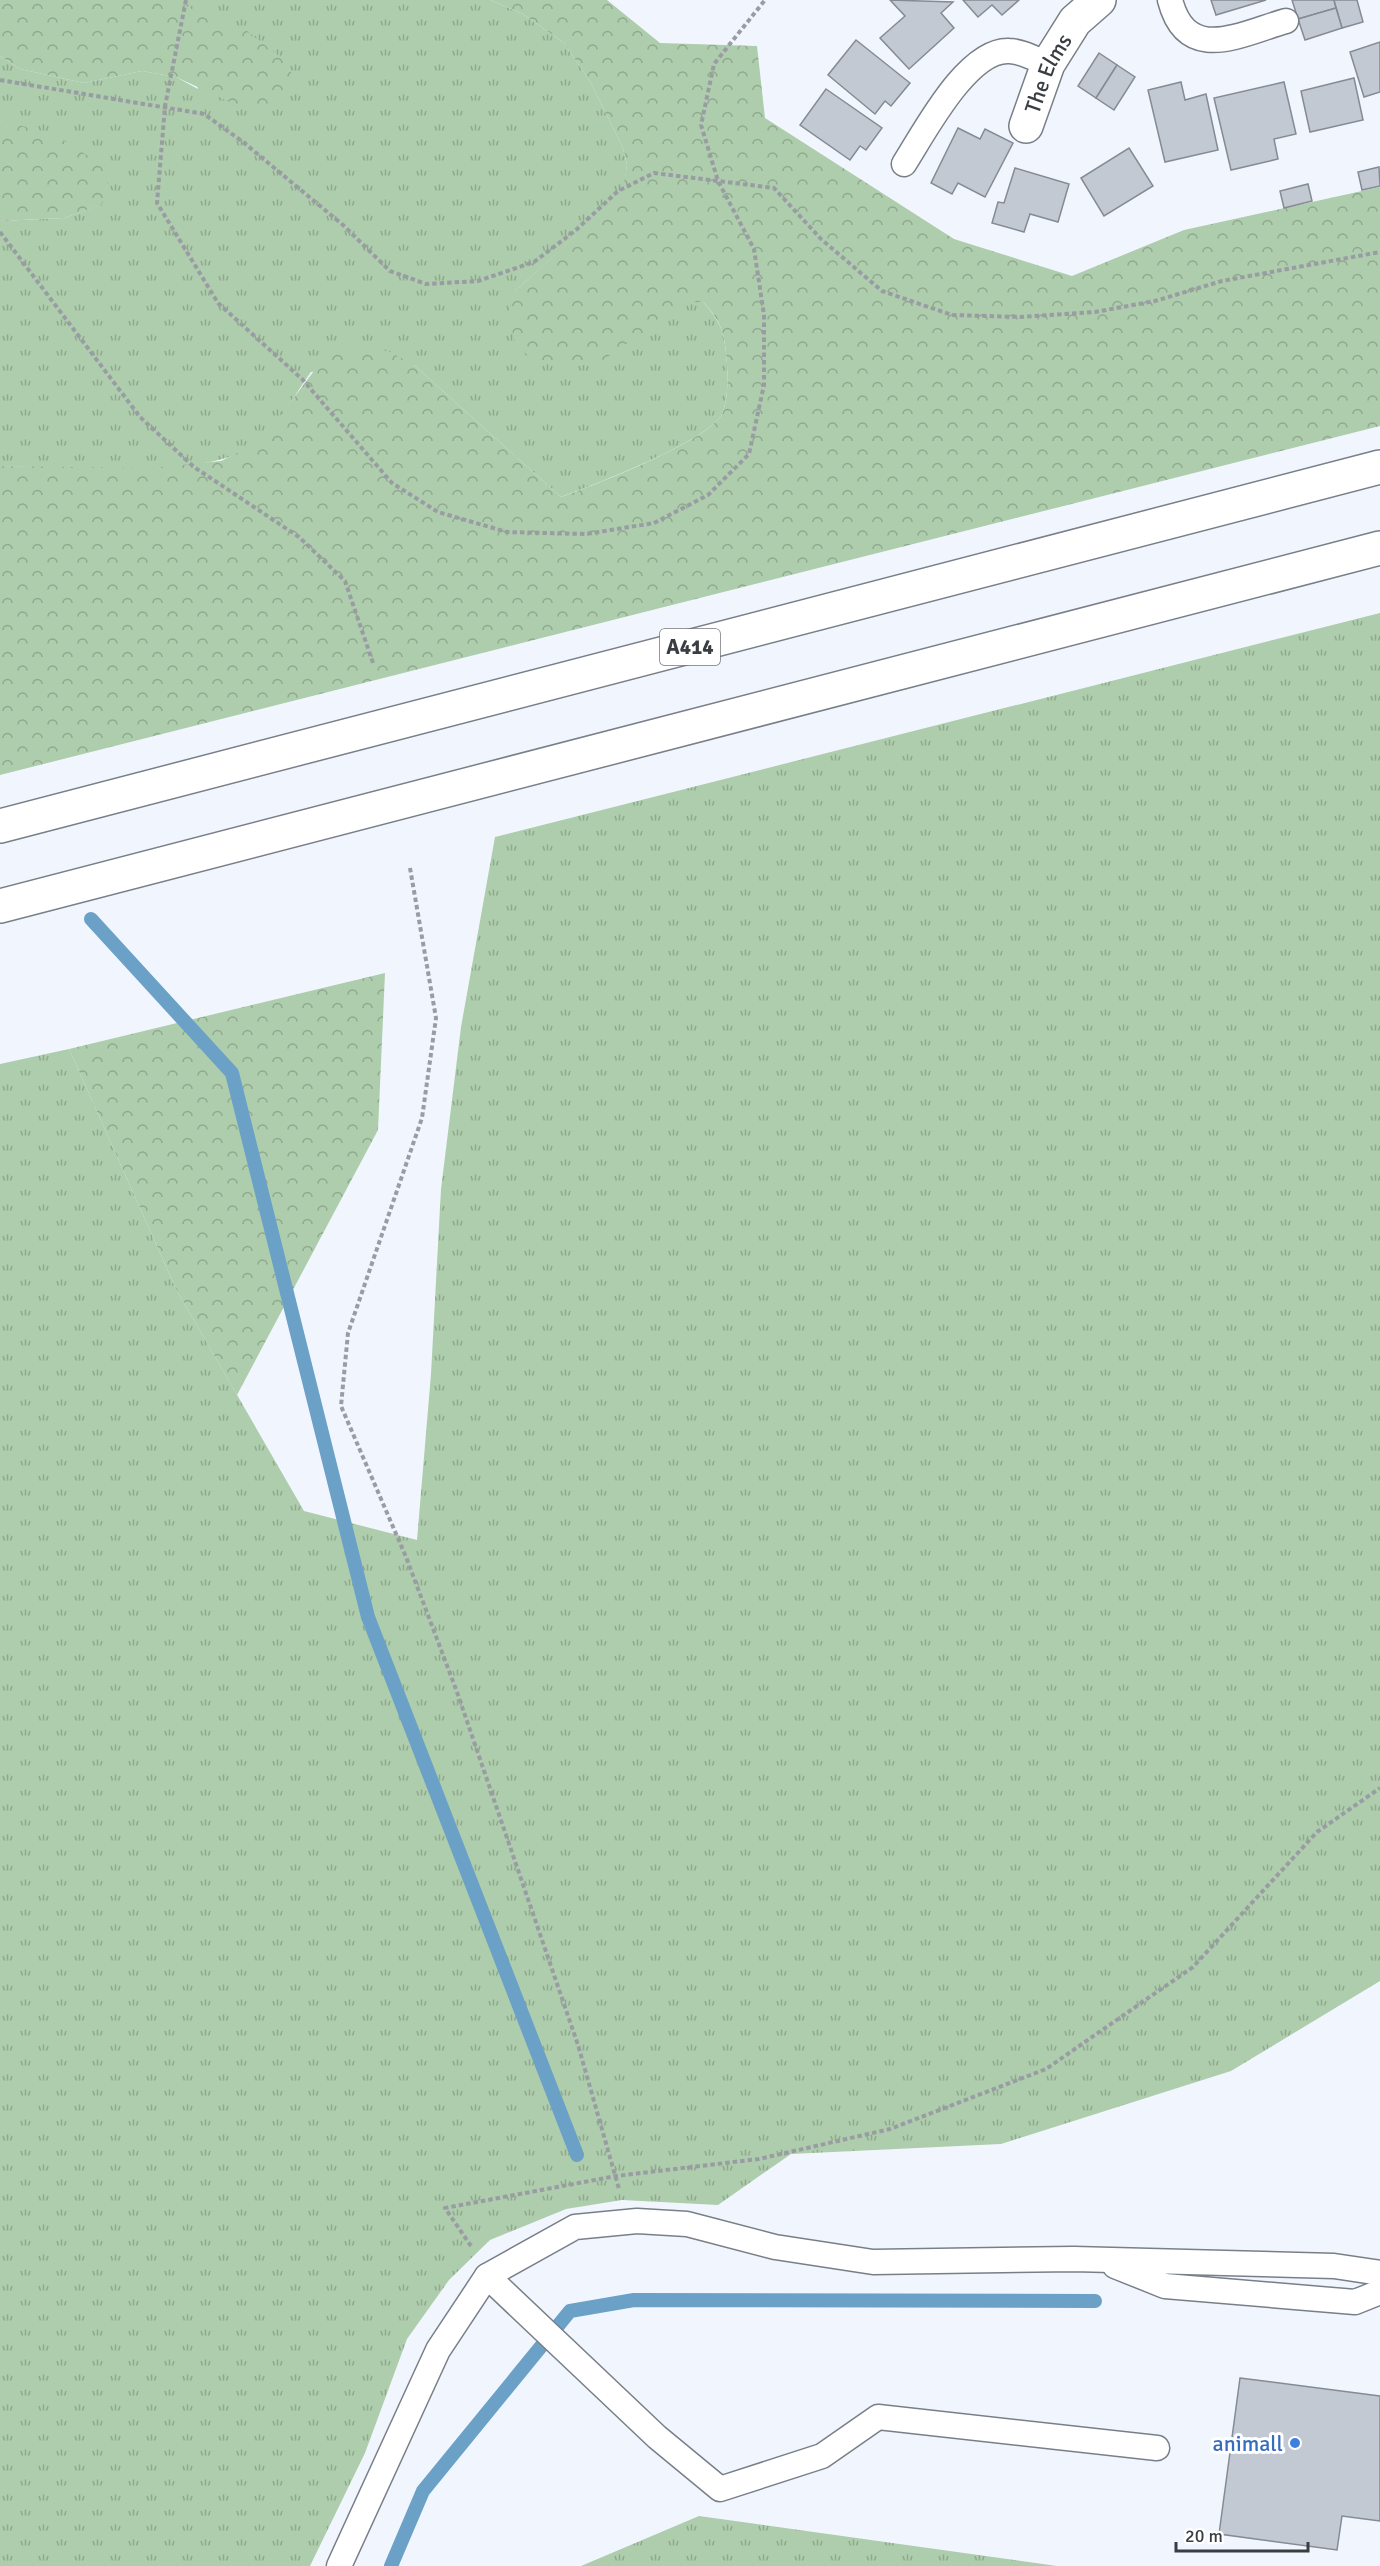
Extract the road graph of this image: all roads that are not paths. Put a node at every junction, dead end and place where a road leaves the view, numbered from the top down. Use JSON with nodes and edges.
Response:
{"nodes":[{"id":1,"x":1099,"y":0,"type":"edge"},
{"id":2,"x":1170,"y":0,"type":"edge"},
{"id":3,"x":1286,"y":21,"type":"dead end"},
{"id":4,"x":1048,"y":64,"type":"junction"},
{"id":5,"x":1026,"y":126,"type":"dead end"},
{"id":6,"x":904,"y":164,"type":"dead end"},
{"id":7,"x":1380,"y":467,"type":"edge"},
{"id":8,"x":1380,"y":548,"type":"edge"},
{"id":9,"x":0,"y":826,"type":"edge"},
{"id":10,"x":0,"y":906,"type":"edge"},
{"id":11,"x":1098,"y":2260,"type":"junction"},
{"id":12,"x":1380,"y":2273,"type":"edge"},
{"id":13,"x":487,"y":2276,"type":"junction"},
{"id":14,"x":1380,"y":2292,"type":"edge"},
{"id":15,"x":1157,"y":2448,"type":"dead end"},
{"id":16,"x":339,"y":2566,"type":"edge"}],
"edges":[{"from":1,"to":4,"type":"main road","name":"The Elms"},
{"from":2,"to":3,"type":"lane"},
{"from":4,"to":5,"type":"main road","name":"The Elms"},
{"from":4,"to":6,"type":"lane"},
{"from":7,"to":9,"type":"main road","number":"A414"},
{"from":8,"to":10,"type":"main road"},
{"from":11,"to":12,"type":"lane"},
{"from":11,"to":13,"type":"lane"},
{"from":11,"to":14,"type":"lane"},
{"from":13,"to":15,"type":"lane"},
{"from":13,"to":16,"type":"lane"}]}
